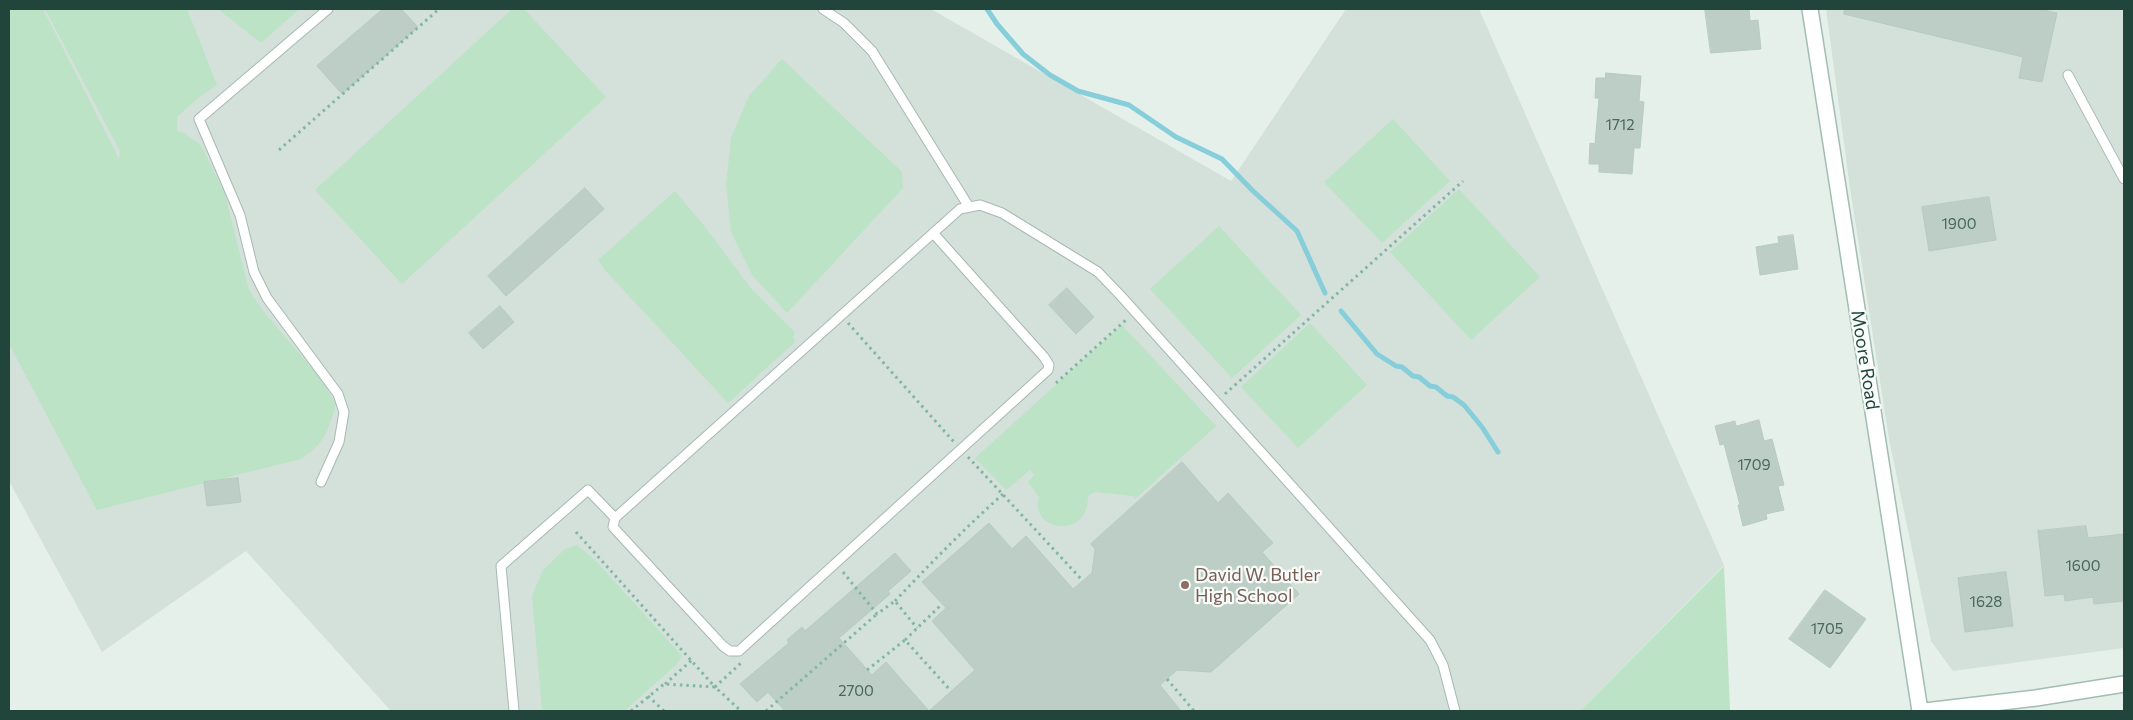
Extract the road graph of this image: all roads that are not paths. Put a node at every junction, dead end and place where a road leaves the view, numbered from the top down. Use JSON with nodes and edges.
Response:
{"nodes":[{"id":1,"x":328,"y":9,"type":"edge"},
{"id":2,"x":822,"y":9,"type":"edge"},
{"id":3,"x":1810,"y":9,"type":"edge"},
{"id":4,"x":2068,"y":75,"type":"dead end"},
{"id":5,"x":2124,"y":179,"type":"edge"},
{"id":6,"x":969,"y":207,"type":"junction"},
{"id":7,"x":933,"y":233,"type":"junction"},
{"id":8,"x":321,"y":482,"type":"dead end"},
{"id":9,"x":615,"y":518,"type":"junction"},
{"id":10,"x":2124,"y":684,"type":"edge"},
{"id":11,"x":514,"y":711,"type":"edge"},
{"id":12,"x":1455,"y":711,"type":"edge"},
{"id":13,"x":1920,"y":711,"type":"edge"},
{"id":14,"x":1925,"y":711,"type":"edge"}],
"edges":[{"from":1,"to":8,"type":"lane"},
{"from":2,"to":6,"type":"lane"},
{"from":3,"to":13,"type":"street","name":"Moore Road"},
{"from":4,"to":5,"type":"lane"},
{"from":6,"to":7,"type":"lane"},
{"from":6,"to":12,"type":"lane"},
{"from":7,"to":9,"type":"lane"},
{"from":7,"to":9,"type":"lane"},
{"from":9,"to":11,"type":"lane"},
{"from":10,"to":14,"type":"street"}]}
